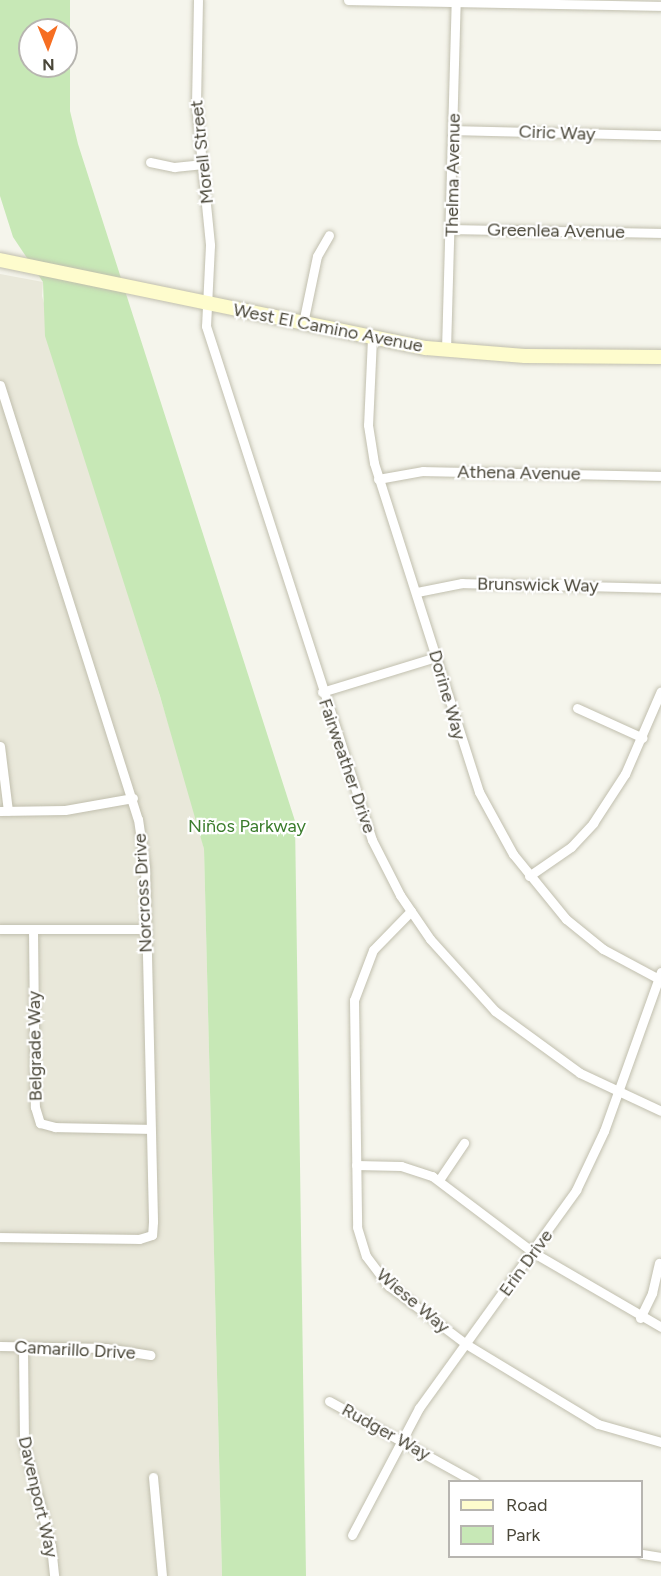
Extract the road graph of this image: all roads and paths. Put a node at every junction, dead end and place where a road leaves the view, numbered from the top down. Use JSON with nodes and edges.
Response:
{"nodes":[{"id":1,"x":198,"y":0,"type":"edge"},
{"id":2,"x":348,"y":0,"type":"edge"},
{"id":3,"x":456,"y":1,"type":"edge"},
{"id":4,"x":661,"y":6,"type":"edge"},
{"id":5,"x":454,"y":130,"type":"junction"},
{"id":6,"x":661,"y":135,"type":"edge"},
{"id":7,"x":150,"y":162,"type":"dead end"},
{"id":8,"x":201,"y":164,"type":"junction"},
{"id":9,"x":452,"y":229,"type":"junction"},
{"id":10,"x":661,"y":233,"type":"edge"},
{"id":11,"x":329,"y":235,"type":"dead end"},
{"id":12,"x":0,"y":260,"type":"edge"},
{"id":13,"x":206,"y":303,"type":"junction"},
{"id":14,"x":303,"y":323,"type":"junction"},
{"id":15,"x":372,"y":338,"type":"junction"},
{"id":16,"x":446,"y":350,"type":"junction"},
{"id":17,"x":661,"y":357,"type":"edge"},
{"id":18,"x":0,"y":385,"type":"edge"},
{"id":19,"x":661,"y":476,"type":"edge"},
{"id":20,"x":378,"y":479,"type":"junction"},
{"id":21,"x":661,"y":588,"type":"edge"},
{"id":22,"x":417,"y":592,"type":"junction"},
{"id":23,"x":436,"y":657,"type":"junction"},
{"id":24,"x":661,"y":691,"type":"edge"},
{"id":25,"x":322,"y":692,"type":"junction"},
{"id":26,"x":577,"y":708,"type":"dead end"},
{"id":27,"x":643,"y":738,"type":"junction"},
{"id":28,"x":0,"y":746,"type":"edge"},
{"id":29,"x":133,"y":798,"type":"junction"},
{"id":30,"x":4,"y":811,"type":"edge"},
{"id":31,"x":529,"y":876,"type":"junction"},
{"id":32,"x":411,"y":911,"type":"junction"},
{"id":33,"x":0,"y":929,"type":"edge"},
{"id":34,"x":33,"y":929,"type":"junction"},
{"id":35,"x":146,"y":929,"type":"junction"},
{"id":36,"x":660,"y":975,"type":"edge"},
{"id":37,"x":618,"y":1093,"type":"junction"},
{"id":38,"x":661,"y":1111,"type":"edge"},
{"id":39,"x":150,"y":1129,"type":"junction"},
{"id":40,"x":464,"y":1143,"type":"dead end"},
{"id":41,"x":356,"y":1165,"type":"junction"},
{"id":42,"x":439,"y":1180,"type":"junction"},
{"id":43,"x":0,"y":1238,"type":"edge"},
{"id":44,"x":534,"y":1253,"type":"junction"},
{"id":45,"x":659,"y":1263,"type":"dead end"},
{"id":46,"x":640,"y":1318,"type":"junction"},
{"id":47,"x":661,"y":1327,"type":"edge"},
{"id":48,"x":466,"y":1344,"type":"junction"},
{"id":49,"x":0,"y":1346,"type":"edge"},
{"id":50,"x":23,"y":1346,"type":"junction"},
{"id":51,"x":150,"y":1355,"type":"dead end"},
{"id":52,"x":329,"y":1401,"type":"dead end"},
{"id":53,"x":402,"y":1438,"type":"junction"},
{"id":54,"x":661,"y":1442,"type":"edge"},
{"id":55,"x":153,"y":1477,"type":"dead end"},
{"id":56,"x":471,"y":1480,"type":"edge"},
{"id":57,"x":352,"y":1535,"type":"dead end"},
{"id":58,"x":643,"y":1554,"type":"edge"},
{"id":59,"x":661,"y":1557,"type":"edge"},
{"id":60,"x":54,"y":1576,"type":"edge"},
{"id":61,"x":162,"y":1576,"type":"edge"}],
"edges":[{"from":1,"to":8,"type":"street","name":"Morell Street"},
{"from":2,"to":3,"type":"street"},
{"from":3,"to":4,"type":"street"},
{"from":3,"to":5,"type":"street","name":"Thelma Avenue"},
{"from":5,"to":6,"type":"street","name":"Ciric Way"},
{"from":5,"to":9,"type":"street","name":"Thelma Avenue"},
{"from":7,"to":8,"type":"street"},
{"from":8,"to":13,"type":"street","name":"Morell Street"},
{"from":9,"to":10,"type":"street","name":"Greenlea Avenue"},
{"from":9,"to":16,"type":"street","name":"Thelma Avenue"},
{"from":11,"to":14,"type":"street"},
{"from":12,"to":13,"type":"main road","name":"West El Camino Avenue"},
{"from":13,"to":14,"type":"main road","name":"West El Camino Avenue"},
{"from":13,"to":25,"type":"street","name":"Fairweather Drive"},
{"from":14,"to":15,"type":"main road","name":"West El Camino Avenue"},
{"from":15,"to":16,"type":"main road","name":"West El Camino Avenue"},
{"from":15,"to":20,"type":"street","name":"Dorine Way"},
{"from":16,"to":17,"type":"main road","name":"West El Camino Avenue"},
{"from":18,"to":29,"type":"street","name":"Norcross Drive"},
{"from":19,"to":20,"type":"street","name":"Athena Avenue"},
{"from":20,"to":22,"type":"street","name":"Dorine Way"},
{"from":21,"to":22,"type":"street","name":"Brunswick Way"},
{"from":22,"to":23,"type":"street","name":"Dorine Way"},
{"from":23,"to":25,"type":"street"},
{"from":23,"to":31,"type":"street","name":"Dorine Way"},
{"from":24,"to":27,"type":"street"},
{"from":25,"to":32,"type":"street","name":"Fairweather Drive"},
{"from":26,"to":27,"type":"street"},
{"from":27,"to":31,"type":"street"},
{"from":28,"to":30,"type":"street"},
{"from":29,"to":30,"type":"street"},
{"from":29,"to":35,"type":"street","name":"Norcross Drive"},
{"from":31,"to":36,"type":"street","name":"Dorine Way"},
{"from":32,"to":37,"type":"street","name":"Fairweather Drive"},
{"from":32,"to":41,"type":"street","name":"Wiese Way"},
{"from":33,"to":34,"type":"street"},
{"from":34,"to":35,"type":"street"},
{"from":34,"to":39,"type":"street","name":"Belgrade Way"},
{"from":35,"to":39,"type":"street","name":"Norcross Drive"},
{"from":36,"to":37,"type":"street","name":"Erin Drive"},
{"from":37,"to":38,"type":"street","name":"Fairweather Drive"},
{"from":37,"to":44,"type":"street","name":"Erin Drive"},
{"from":39,"to":43,"type":"street","name":"Norcross Drive"},
{"from":40,"to":42,"type":"street"},
{"from":41,"to":42,"type":"street"},
{"from":41,"to":48,"type":"street","name":"Wiese Way"},
{"from":42,"to":44,"type":"street"},
{"from":44,"to":46,"type":"street"},
{"from":44,"to":48,"type":"street","name":"Erin Drive"},
{"from":45,"to":46,"type":"street"},
{"from":46,"to":47,"type":"street"},
{"from":48,"to":53,"type":"street","name":"Erin Drive"},
{"from":48,"to":54,"type":"street","name":"Wiese Way"},
{"from":49,"to":50,"type":"street","name":"Camarillo Drive"},
{"from":50,"to":51,"type":"street","name":"Camarillo Drive"},
{"from":50,"to":60,"type":"street","name":"Davenport Way"},
{"from":52,"to":53,"type":"street","name":"Rudger Way"},
{"from":53,"to":56,"type":"street","name":"Rudger Way"},
{"from":53,"to":57,"type":"street","name":"Erin Drive"},
{"from":55,"to":61,"type":"street"},
{"from":58,"to":59,"type":"street"}]}
